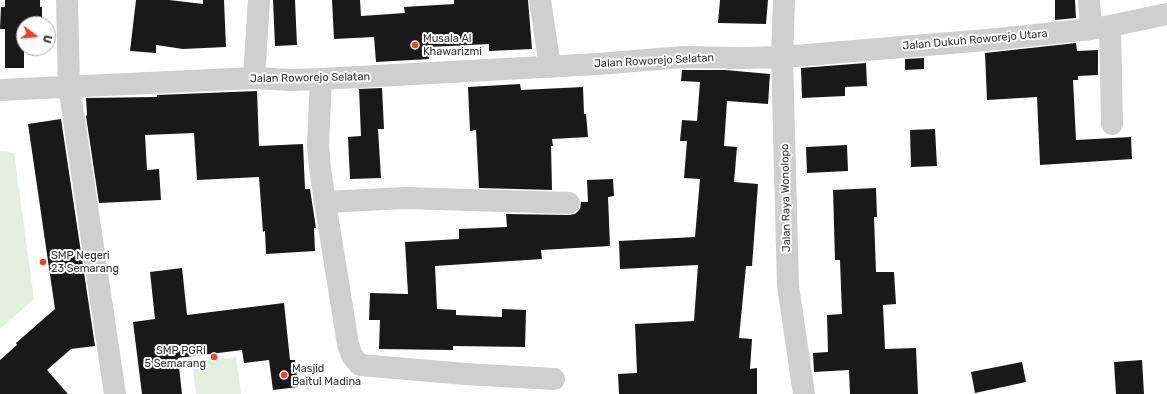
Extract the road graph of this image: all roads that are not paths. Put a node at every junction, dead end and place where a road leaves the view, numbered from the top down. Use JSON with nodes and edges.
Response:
{"nodes":[{"id":1,"x":66,"y":0,"type":"edge"},
{"id":2,"x":259,"y":0,"type":"edge"},
{"id":3,"x":540,"y":0,"type":"edge"},
{"id":4,"x":784,"y":0,"type":"edge"},
{"id":5,"x":1089,"y":0,"type":"edge"},
{"id":6,"x":1167,"y":14,"type":"edge"},
{"id":7,"x":1100,"y":27,"type":"junction"},
{"id":8,"x":782,"y":57,"type":"junction"},
{"id":9,"x":550,"y":67,"type":"junction"},
{"id":10,"x":254,"y":78,"type":"junction"},
{"id":11,"x":321,"y":79,"type":"junction"},
{"id":12,"x":70,"y":86,"type":"junction"},
{"id":13,"x":0,"y":90,"type":"edge"},
{"id":14,"x":1112,"y":124,"type":"dead end"},
{"id":15,"x":326,"y":202,"type":"junction"},
{"id":16,"x":569,"y":204,"type":"dead end"},
{"id":17,"x":554,"y":379,"type":"dead end"},
{"id":18,"x":115,"y":394,"type":"edge"},
{"id":19,"x":804,"y":394,"type":"edge"}],
"edges":[{"from":1,"to":12,"type":"street"},
{"from":2,"to":10,"type":"street"},
{"from":3,"to":9,"type":"street"},
{"from":4,"to":8,"type":"street","name":"Jalan Raya Wonolopo"},
{"from":5,"to":7,"type":"street"},
{"from":6,"to":7,"type":"street","name":"Jalan Dukuh Roworejo Utara"},
{"from":7,"to":8,"type":"street","name":"Jalan Dukuh Roworejo Utara"},
{"from":7,"to":14,"type":"street"},
{"from":8,"to":9,"type":"street","name":"Jalan Roworejo Selatan"},
{"from":8,"to":19,"type":"street","name":"Jalan Raya Wonolopo"},
{"from":9,"to":11,"type":"street","name":"Jalan Roworejo Selatan"},
{"from":10,"to":11,"type":"street","name":"Jalan Roworejo Selatan"},
{"from":10,"to":12,"type":"street","name":"Jalan Roworejo Selatan"},
{"from":11,"to":15,"type":"street"},
{"from":12,"to":13,"type":"street","name":"Jalan Roworejo Selatan"},
{"from":12,"to":18,"type":"street"},
{"from":15,"to":16,"type":"street"},
{"from":15,"to":17,"type":"street"}]}
